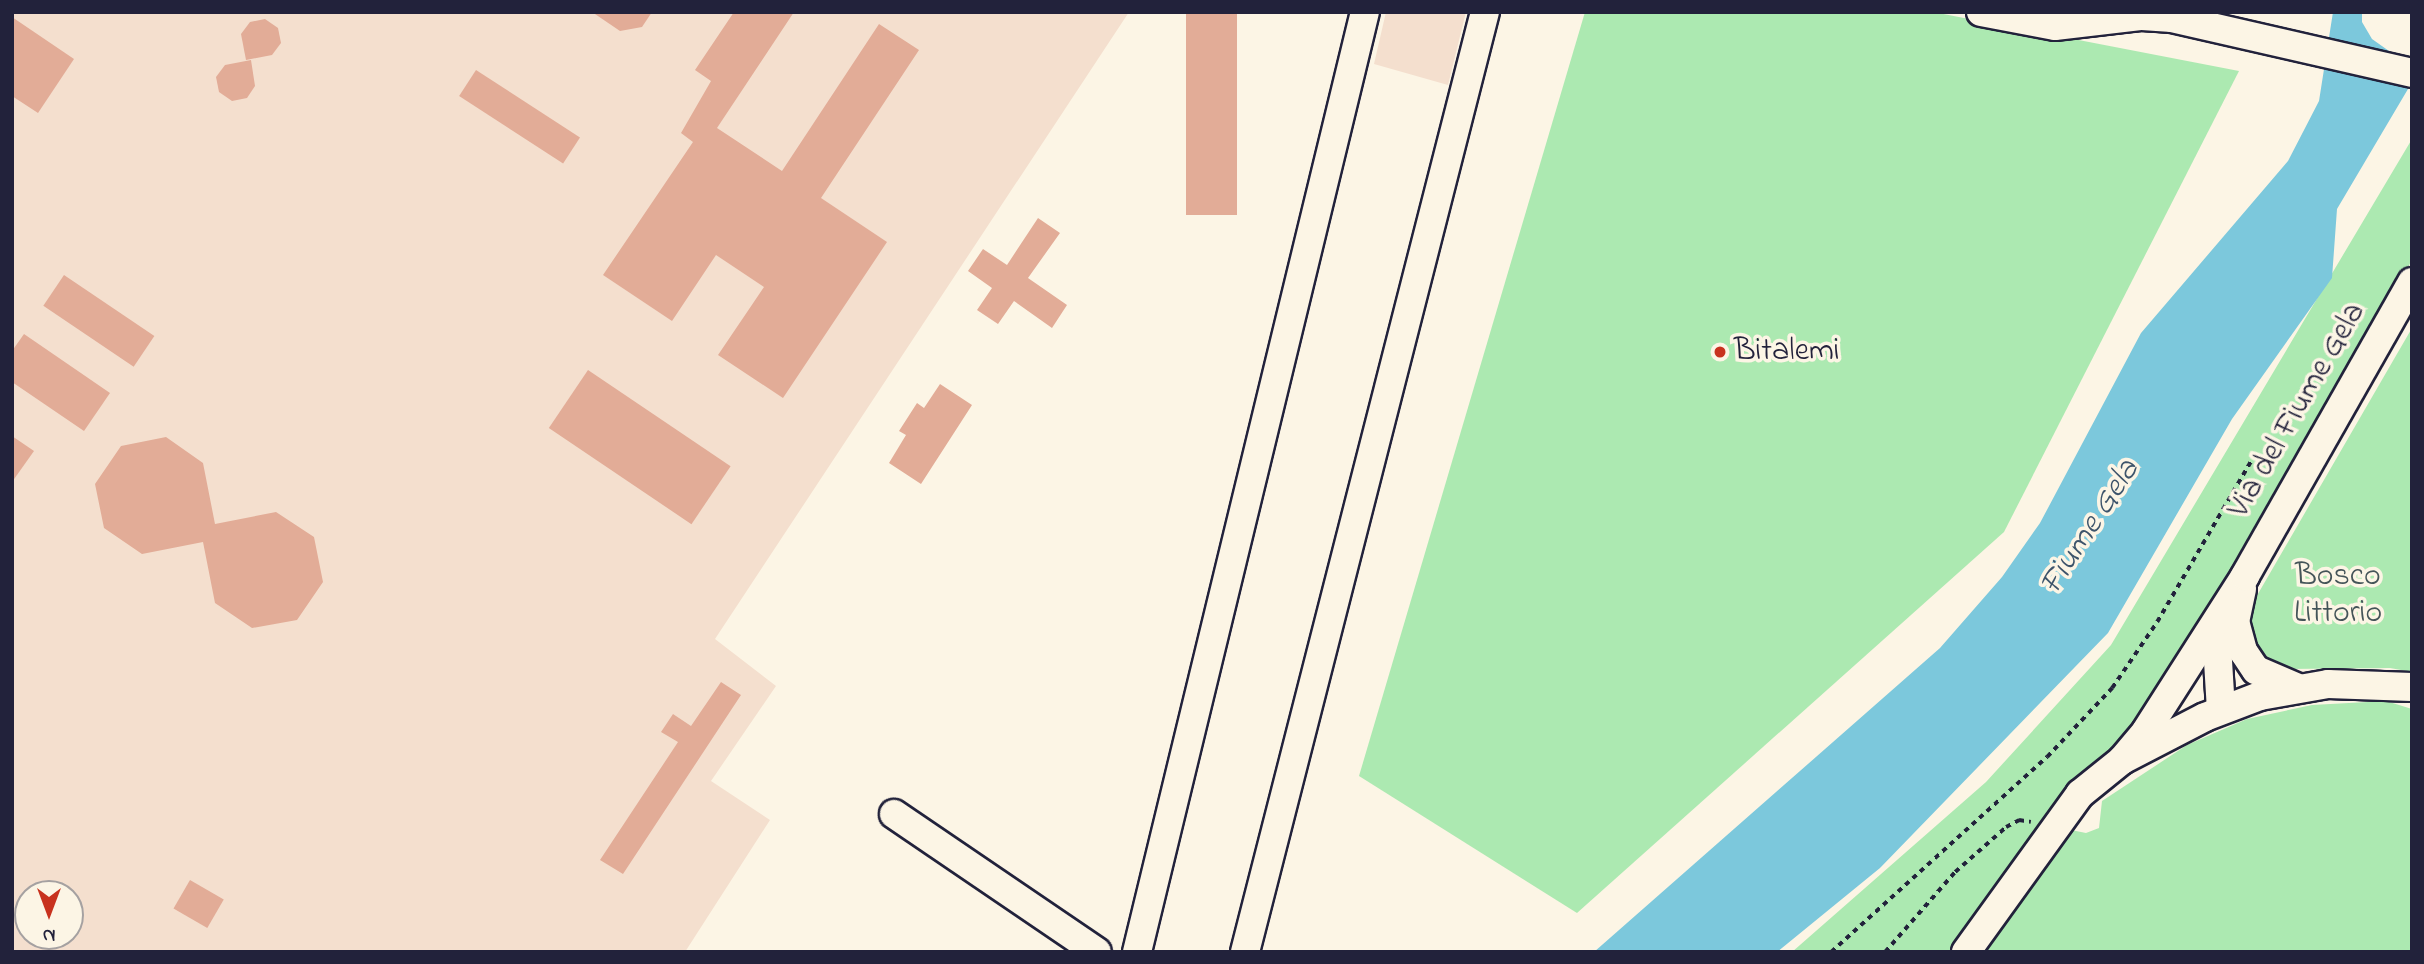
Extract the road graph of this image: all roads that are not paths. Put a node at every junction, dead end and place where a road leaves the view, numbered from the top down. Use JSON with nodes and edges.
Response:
{"nodes":[{"id":1,"x":1365,"y":12,"type":"edge"},
{"id":2,"x":1485,"y":12,"type":"edge"},
{"id":3,"x":1981,"y":12,"type":"edge"},
{"id":4,"x":2412,"y":73,"type":"edge"},
{"id":5,"x":2412,"y":282,"type":"edge"},
{"id":6,"x":2245,"y":576,"type":"junction"},
{"id":7,"x":2197,"y":653,"type":"junction"},
{"id":8,"x":2296,"y":687,"type":"junction"},
{"id":9,"x":2412,"y":687,"type":"edge"},
{"id":10,"x":2213,"y":713,"type":"junction"},
{"id":11,"x":2122,"y":760,"type":"junction"},
{"id":12,"x":894,"y":814,"type":"dead end"},
{"id":13,"x":1097,"y":952,"type":"edge"},
{"id":14,"x":1137,"y":952,"type":"edge"},
{"id":15,"x":1245,"y":952,"type":"edge"},
{"id":16,"x":1966,"y":952,"type":"edge"}],
"edges":[{"from":1,"to":14,"type":"street"},
{"from":2,"to":15,"type":"street"},
{"from":3,"to":4,"type":"street"},
{"from":5,"to":6,"type":"street","name":"Via del Fiume Gela"},
{"from":6,"to":7,"type":"street"},
{"from":6,"to":8,"type":"street"},
{"from":6,"to":10,"type":"street"},
{"from":7,"to":10,"type":"street"},
{"from":7,"to":11,"type":"street"},
{"from":8,"to":9,"type":"street"},
{"from":8,"to":10,"type":"street"},
{"from":10,"to":11,"type":"street"},
{"from":11,"to":16,"type":"street"},
{"from":12,"to":13,"type":"street"}]}
